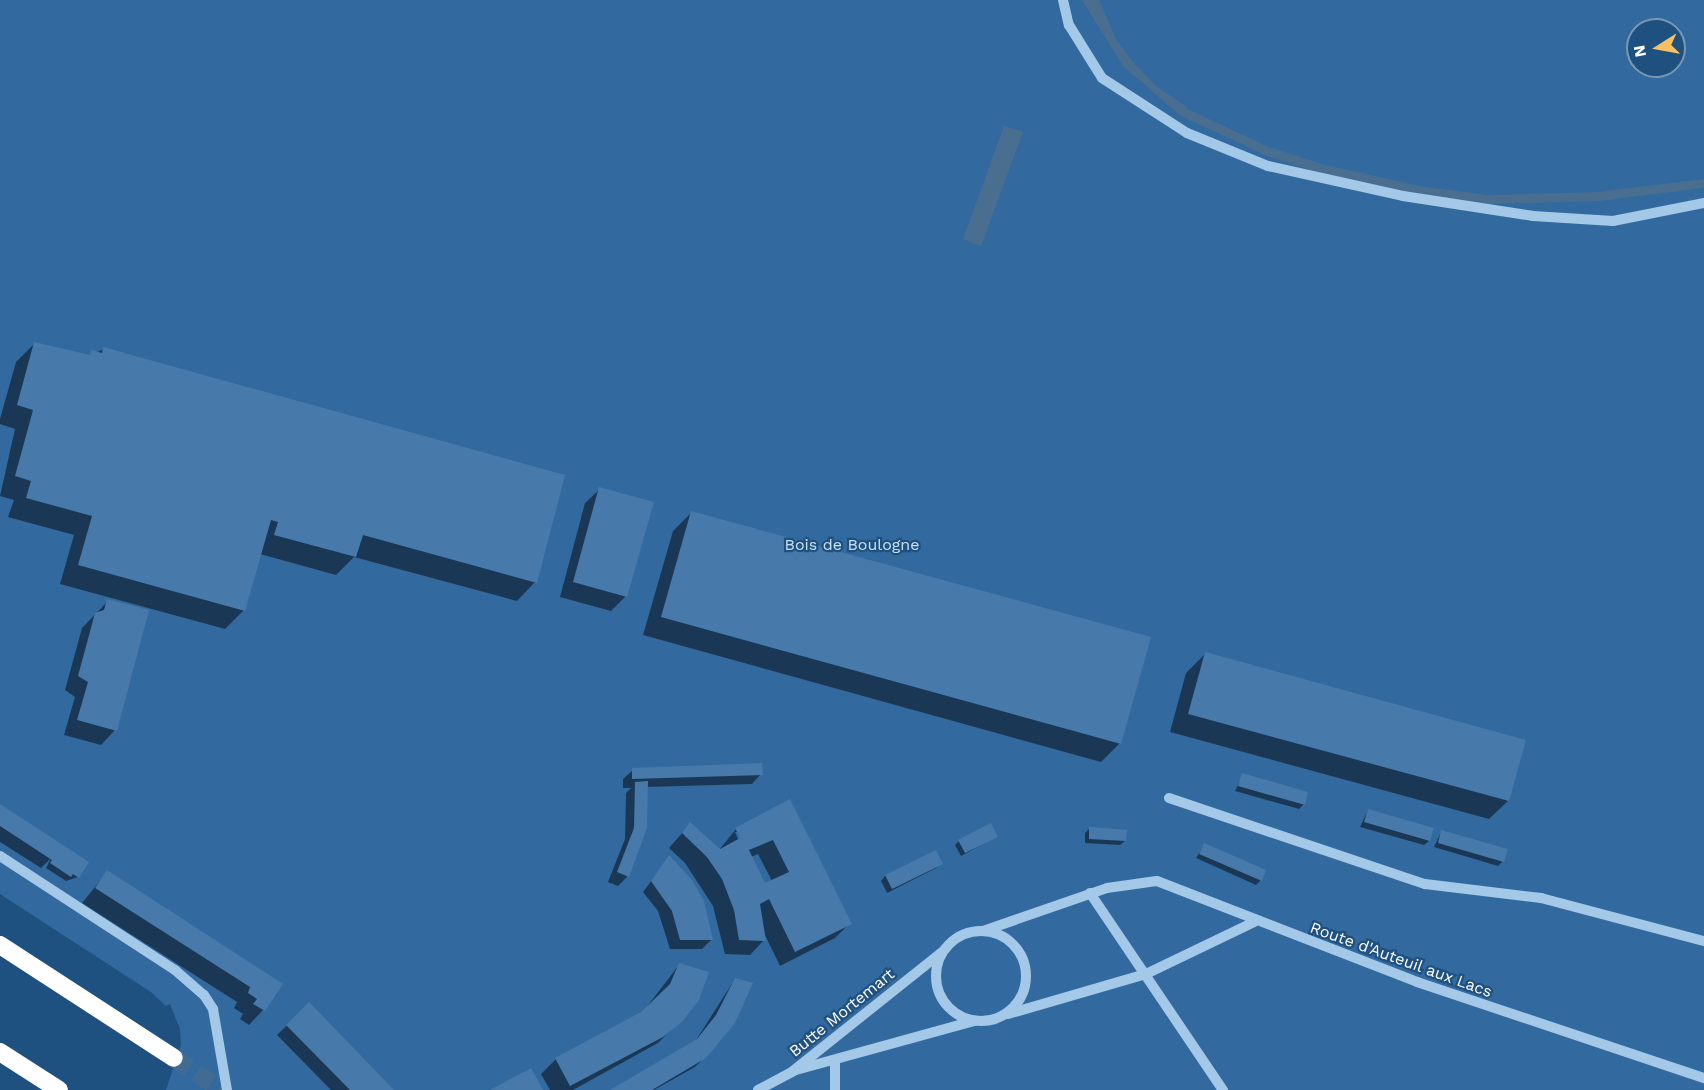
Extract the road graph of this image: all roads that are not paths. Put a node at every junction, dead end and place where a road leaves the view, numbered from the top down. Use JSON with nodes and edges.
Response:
{"nodes":[{"id":1,"x":1063,"y":0,"type":"edge"},
{"id":2,"x":1704,"y":203,"type":"edge"},
{"id":3,"x":1168,"y":798,"type":"dead end"},
{"id":4,"x":0,"y":856,"type":"edge"},
{"id":5,"x":1090,"y":893,"type":"junction"},
{"id":6,"x":1254,"y":922,"type":"junction"},
{"id":7,"x":983,"y":931,"type":"junction"},
{"id":8,"x":1704,"y":941,"type":"edge"},
{"id":9,"x":0,"y":945,"type":"edge"},
{"id":10,"x":944,"y":950,"type":"junction"},
{"id":11,"x":1146,"y":974,"type":"junction"},
{"id":12,"x":1003,"y":1016,"type":"junction"},
{"id":13,"x":974,"y":1021,"type":"junction"},
{"id":14,"x":0,"y":1052,"type":"edge"},
{"id":15,"x":174,"y":1058,"type":"tunnel mouth"},
{"id":16,"x":835,"y":1061,"type":"junction"},
{"id":17,"x":793,"y":1071,"type":"junction"},
{"id":18,"x":1704,"y":1078,"type":"edge"},
{"id":19,"x":59,"y":1090,"type":"edge"},
{"id":20,"x":227,"y":1090,"type":"edge"},
{"id":21,"x":758,"y":1090,"type":"edge"},
{"id":22,"x":835,"y":1090,"type":"edge"},
{"id":23,"x":1223,"y":1090,"type":"edge"}],
"edges":[{"from":1,"to":2,"type":"street"},
{"from":3,"to":8,"type":"street"},
{"from":4,"to":20,"type":"street"},
{"from":5,"to":6,"type":"street","name":"Route d'Auteuil aux Lacs"},
{"from":5,"to":7,"type":"street","name":"Butte Mortemart"},
{"from":5,"to":11,"type":"street"},
{"from":6,"to":11,"type":"street","name":"Butte Mortemart"},
{"from":6,"to":18,"type":"street","name":"Route d'Auteuil aux Lacs"},
{"from":7,"to":10,"type":"street","name":"Butte Mortemart"},
{"from":7,"to":12,"type":"street"},
{"from":9,"to":15,"type":"highway"},
{"from":10,"to":13,"type":"street"},
{"from":10,"to":17,"type":"street","name":"Butte Mortemart"},
{"from":11,"to":12,"type":"street","name":"Butte Mortemart"},
{"from":11,"to":23,"type":"street"},
{"from":12,"to":13,"type":"street","name":"Butte Mortemart"},
{"from":13,"to":16,"type":"street","name":"Butte Mortemart"},
{"from":14,"to":19,"type":"highway"},
{"from":16,"to":17,"type":"street","name":"Butte Mortemart"},
{"from":16,"to":22,"type":"street"},
{"from":17,"to":21,"type":"street"}]}
